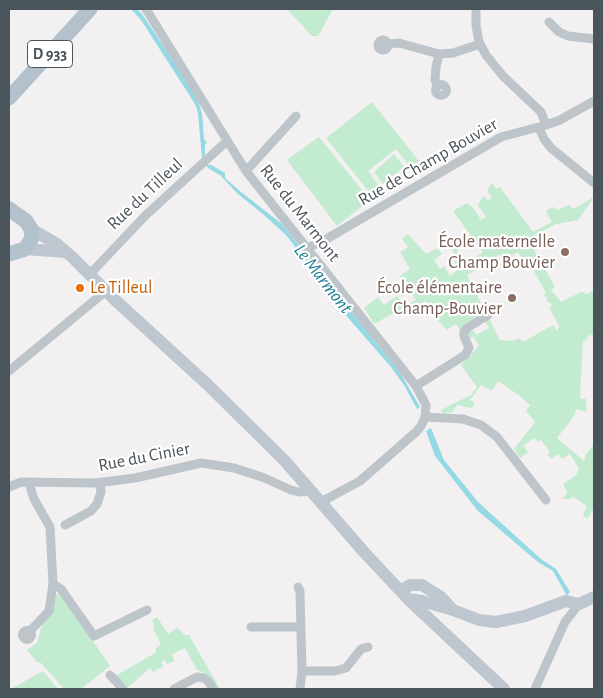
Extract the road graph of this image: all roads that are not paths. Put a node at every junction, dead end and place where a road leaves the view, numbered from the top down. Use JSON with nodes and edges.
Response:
{"nodes":[{"id":1,"x":90,"y":9,"type":"edge"},
{"id":2,"x":146,"y":9,"type":"edge"},
{"id":3,"x":476,"y":9,"type":"edge"},
{"id":4,"x":549,"y":22,"type":"dead end"},
{"id":5,"x":594,"y":39,"type":"edge"},
{"id":6,"x":388,"y":44,"type":"dead end"},
{"id":7,"x":480,"y":44,"type":"junction"},
{"id":8,"x":439,"y":54,"type":"junction"},
{"id":9,"x":438,"y":86,"type":"dead end"},
{"id":10,"x":9,"y":98,"type":"edge"},
{"id":11,"x":594,"y":100,"type":"edge"},
{"id":12,"x":296,"y":116,"type":"dead end"},
{"id":13,"x":543,"y":127,"type":"junction"},
{"id":14,"x":227,"y":141,"type":"junction"},
{"id":15,"x":246,"y":171,"type":"junction"},
{"id":16,"x":594,"y":183,"type":"edge"},
{"id":17,"x":9,"y":209,"type":"edge"},
{"id":18,"x":31,"y":229,"type":"junction"},
{"id":19,"x":307,"y":248,"type":"junction"},
{"id":20,"x":25,"y":249,"type":"junction"},
{"id":21,"x":66,"y":252,"type":"junction"},
{"id":22,"x":9,"y":254,"type":"edge"},
{"id":23,"x":89,"y":275,"type":"junction"},
{"id":24,"x":106,"y":291,"type":"junction"},
{"id":25,"x":488,"y":315,"type":"dead end"},
{"id":26,"x":9,"y":372,"type":"edge"},
{"id":27,"x":416,"y":386,"type":"junction"},
{"id":28,"x":425,"y":417,"type":"junction"},
{"id":29,"x":100,"y":482,"type":"junction"},
{"id":30,"x":29,"y":483,"type":"junction"},
{"id":31,"x":9,"y":487,"type":"edge"},
{"id":32,"x":311,"y":491,"type":"junction"},
{"id":33,"x":546,"y":500,"type":"dead end"},
{"id":34,"x":321,"y":502,"type":"junction"},
{"id":35,"x":65,"y":525,"type":"dead end"},
{"id":36,"x":53,"y":584,"type":"junction"},
{"id":37,"x":298,"y":588,"type":"dead end"},
{"id":38,"x":404,"y":595,"type":"junction"},
{"id":39,"x":594,"y":596,"type":"edge"},
{"id":40,"x":579,"y":604,"type":"junction"},
{"id":41,"x":147,"y":610,"type":"dead end"},
{"id":42,"x":251,"y":627,"type":"dead end"},
{"id":43,"x":300,"y":627,"type":"junction"},
{"id":44,"x":30,"y":631,"type":"dead end"},
{"id":45,"x":368,"y":647,"type":"dead end"},
{"id":46,"x":302,"y":671,"type":"junction"},
{"id":47,"x":110,"y":675,"type":"dead end"},
{"id":48,"x":122,"y":689,"type":"edge"},
{"id":49,"x":174,"y":689,"type":"edge"},
{"id":50,"x":213,"y":689,"type":"edge"},
{"id":51,"x":300,"y":689,"type":"edge"},
{"id":52,"x":504,"y":689,"type":"edge"},
{"id":53,"x":535,"y":689,"type":"edge"}],
"edges":[{"from":1,"to":10,"type":"main road","number":"D 933"},
{"from":2,"to":14,"type":"street","name":"Rue du Marmont"},
{"from":3,"to":7,"type":"street"},
{"from":4,"to":5,"type":"street"},
{"from":6,"to":8,"type":"street"},
{"from":7,"to":8,"type":"street"},
{"from":7,"to":13,"type":"street"},
{"from":8,"to":9,"type":"street"},
{"from":11,"to":13,"type":"street","name":"Rue de Champ Bouvier"},
{"from":12,"to":15,"type":"street"},
{"from":13,"to":16,"type":"street"},
{"from":13,"to":19,"type":"street","name":"Rue de Champ Bouvier"},
{"from":14,"to":15,"type":"street","name":"Rue du Marmont"},
{"from":14,"to":23,"type":"street","name":"Rue du Tilleul"},
{"from":15,"to":19,"type":"street","name":"Rue du Marmont"},
{"from":17,"to":18,"type":"main road"},
{"from":18,"to":20,"type":"main road"},
{"from":18,"to":21,"type":"main road"},
{"from":19,"to":27,"type":"street","name":"Rue du Marmont"},
{"from":20,"to":21,"type":"main road"},
{"from":20,"to":22,"type":"main road"},
{"from":21,"to":23,"type":"main road"},
{"from":23,"to":24,"type":"main road"},
{"from":24,"to":26,"type":"street"},
{"from":24,"to":32,"type":"main road"},
{"from":25,"to":27,"type":"street"},
{"from":27,"to":28,"type":"street","name":"Rue du Marmont"},
{"from":28,"to":33,"type":"street"},
{"from":28,"to":34,"type":"street"},
{"from":29,"to":30,"type":"street","name":"Rue du Cinier"},
{"from":29,"to":32,"type":"street","name":"Rue du Cinier"},
{"from":29,"to":35,"type":"street"},
{"from":30,"to":31,"type":"street","name":"Rue du Cinier"},
{"from":30,"to":36,"type":"street"},
{"from":32,"to":34,"type":"main road"},
{"from":34,"to":38,"type":"main road"},
{"from":36,"to":41,"type":"street"},
{"from":36,"to":44,"type":"street"},
{"from":37,"to":43,"type":"street"},
{"from":38,"to":40,"type":"main road"},
{"from":38,"to":52,"type":"main road"},
{"from":39,"to":40,"type":"main road"},
{"from":40,"to":53,"type":"street"},
{"from":42,"to":43,"type":"street"},
{"from":43,"to":46,"type":"street"},
{"from":45,"to":46,"type":"street"},
{"from":46,"to":51,"type":"street"},
{"from":47,"to":48,"type":"street"},
{"from":49,"to":50,"type":"street"}]}
